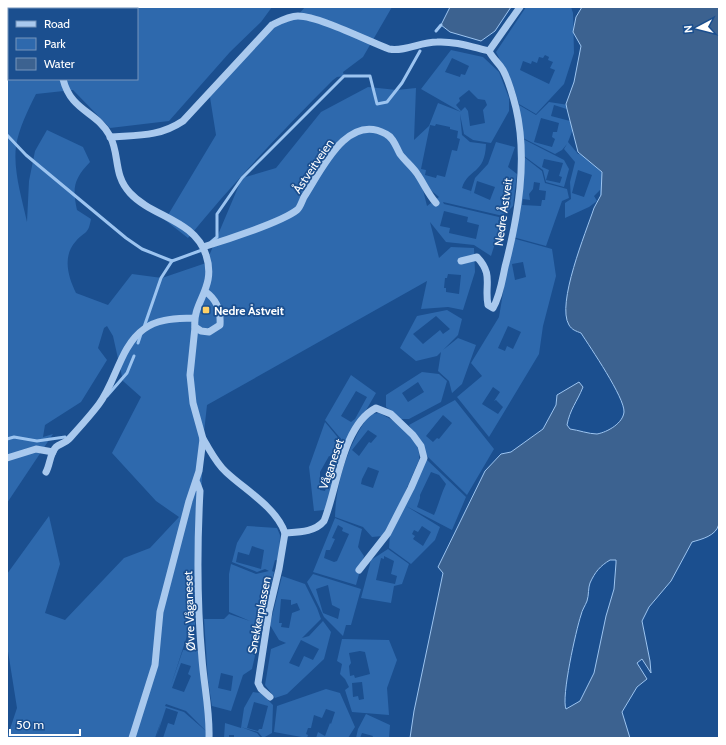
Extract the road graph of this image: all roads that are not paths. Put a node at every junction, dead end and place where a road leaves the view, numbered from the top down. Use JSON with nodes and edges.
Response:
{"nodes":[{"id":1,"x":520,"y":7,"type":"edge"},
{"id":2,"x":489,"y":50,"type":"junction"},
{"id":3,"x":63,"y":80,"type":"edge"},
{"id":4,"x":110,"y":137,"type":"junction"},
{"id":5,"x":436,"y":203,"type":"dead end"},
{"id":6,"x":203,"y":247,"type":"junction"},
{"id":7,"x":461,"y":261,"type":"dead end"},
{"id":8,"x":206,"y":292,"type":"junction"},
{"id":9,"x":194,"y":318,"type":"junction"},
{"id":10,"x":195,"y":327,"type":"junction"},
{"id":11,"x":203,"y":439,"type":"junction"},
{"id":12,"x":53,"y":452,"type":"junction"},
{"id":13,"x":7,"y":458,"type":"edge"},
{"id":14,"x":46,"y":472,"type":"dead end"},
{"id":15,"x":196,"y":483,"type":"junction"},
{"id":16,"x":285,"y":533,"type":"junction"},
{"id":17,"x":360,"y":570,"type":"dead end"},
{"id":18,"x":270,"y":697,"type":"dead end"},
{"id":19,"x":132,"y":738,"type":"edge"},
{"id":20,"x":209,"y":738,"type":"edge"}],
"edges":[{"from":1,"to":2,"type":"street"},
{"from":2,"to":4,"type":"street"},
{"from":2,"to":7,"type":"street","name":"Nedre Åstveit"},
{"from":3,"to":4,"type":"street"},
{"from":4,"to":6,"type":"street"},
{"from":5,"to":6,"type":"street","name":"Åstveitveien"},
{"from":6,"to":8,"type":"street"},
{"from":8,"to":9,"type":"street"},
{"from":8,"to":10,"type":"street"},
{"from":9,"to":10,"type":"street"},
{"from":9,"to":12,"type":"street"},
{"from":10,"to":11,"type":"street"},
{"from":11,"to":15,"type":"street"},
{"from":11,"to":16,"type":"street"},
{"from":12,"to":13,"type":"street"},
{"from":12,"to":14,"type":"street"},
{"from":15,"to":19,"type":"street"},
{"from":15,"to":20,"type":"street","name":"Øvre Våganeset"},
{"from":16,"to":17,"type":"street","name":"Våganeset"},
{"from":16,"to":18,"type":"street","name":"Snekkerplassen"}]}
